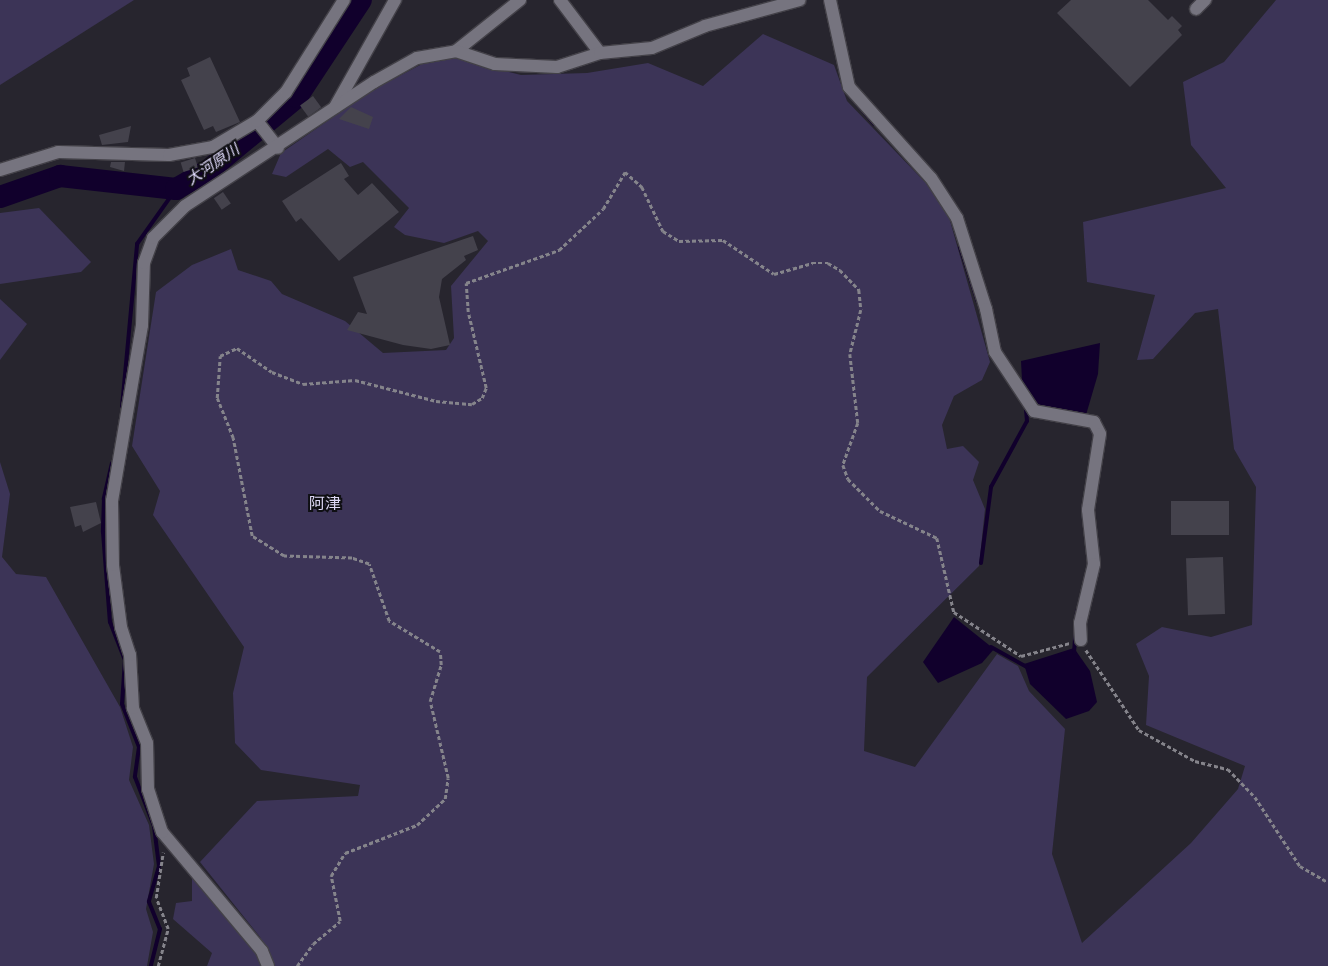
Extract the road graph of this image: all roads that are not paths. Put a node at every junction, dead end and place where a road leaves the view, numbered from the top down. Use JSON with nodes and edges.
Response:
{"nodes":[{"id":1,"x":344,"y":0,"type":"edge"},
{"id":2,"x":395,"y":0,"type":"edge"},
{"id":3,"x":520,"y":0,"type":"edge"},
{"id":4,"x":560,"y":0,"type":"edge"},
{"id":5,"x":800,"y":0,"type":"edge"},
{"id":6,"x":830,"y":0,"type":"edge"},
{"id":7,"x":456,"y":51,"type":"junction"},
{"id":8,"x":600,"y":53,"type":"junction"},
{"id":9,"x":334,"y":109,"type":"junction"},
{"id":10,"x":262,"y":127,"type":"junction"},
{"id":11,"x":278,"y":148,"type":"junction"},
{"id":12,"x":0,"y":170,"type":"edge"},
{"id":13,"x":1076,"y":641,"type":"road end"},
{"id":14,"x":268,"y":966,"type":"edge"}],
"edges":[{"from":1,"to":10,"type":"street"},
{"from":2,"to":9,"type":"street"},
{"from":3,"to":7,"type":"street"},
{"from":4,"to":8,"type":"street"},
{"from":5,"to":8,"type":"street"},
{"from":6,"to":13,"type":"street"},
{"from":7,"to":8,"type":"street"},
{"from":7,"to":9,"type":"street"},
{"from":9,"to":11,"type":"street"},
{"from":10,"to":11,"type":"street"},
{"from":10,"to":12,"type":"street"},
{"from":11,"to":14,"type":"street"}]}
